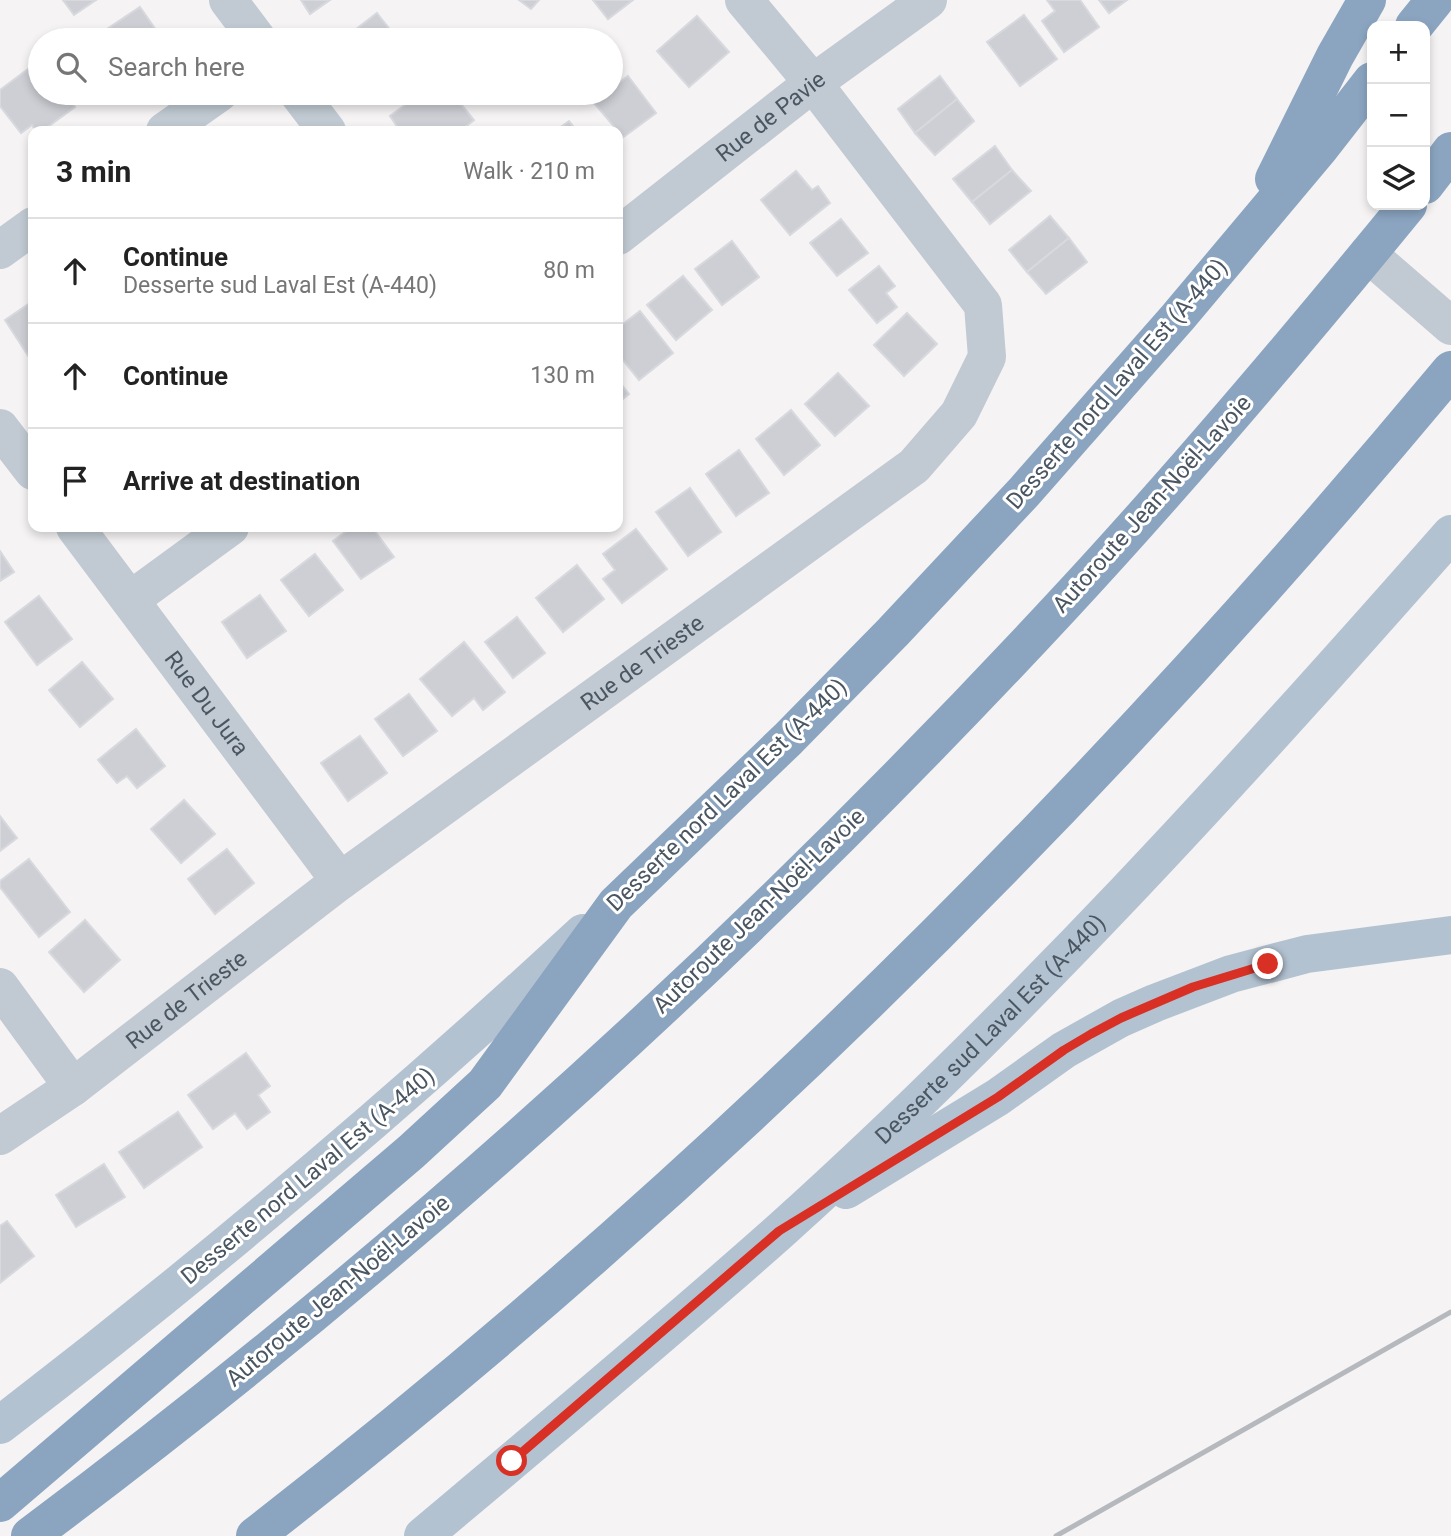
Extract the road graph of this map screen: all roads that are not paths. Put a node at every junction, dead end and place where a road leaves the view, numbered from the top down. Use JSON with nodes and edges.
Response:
{"nodes":[{"id":1,"x":228,"y":0,"type":"edge"},
{"id":2,"x":744,"y":0,"type":"edge"},
{"id":3,"x":928,"y":0,"type":"edge"},
{"id":4,"x":1367,"y":0,"type":"edge"},
{"id":5,"x":1435,"y":0,"type":"edge"},
{"id":6,"x":1419,"y":21,"type":"edge"},
{"id":7,"x":249,"y":28,"type":"edge"},
{"id":8,"x":813,"y":83,"type":"junction"},
{"id":9,"x":1370,"y":84,"type":"edge"},
{"id":10,"x":202,"y":105,"type":"edge"},
{"id":11,"x":307,"y":105,"type":"edge"},
{"id":12,"x":172,"y":126,"type":"edge"},
{"id":13,"x":323,"y":126,"type":"edge"},
{"id":14,"x":1451,"y":151,"type":"edge"},
{"id":15,"x":1430,"y":178,"type":"edge"},
{"id":16,"x":1404,"y":210,"type":"edge"},
{"id":17,"x":28,"y":230,"type":"edge"},
{"id":18,"x":623,"y":232,"type":"edge"},
{"id":19,"x":1245,"y":238,"type":"junction"},
{"id":20,"x":0,"y":250,"type":"edge"},
{"id":21,"x":1368,"y":254,"type":"junction"},
{"id":22,"x":1451,"y":326,"type":"edge"},
{"id":23,"x":1451,"y":370,"type":"edge"},
{"id":24,"x":0,"y":428,"type":"edge"},
{"id":25,"x":28,"y":464,"type":"edge"},
{"id":26,"x":79,"y":532,"type":"edge"},
{"id":27,"x":223,"y":532,"type":"edge"},
{"id":28,"x":1451,"y":534,"type":"edge"},
{"id":29,"x":130,"y":600,"type":"junction"},
{"id":30,"x":340,"y":881,"type":"junction"},
{"id":31,"x":616,"y":904,"type":"junction"},
{"id":32,"x":1451,"y":935,"type":"edge"},
{"id":33,"x":0,"y":987,"type":"edge"},
{"id":34,"x":74,"y":1087,"type":"junction"},
{"id":35,"x":0,"y":1136,"type":"edge"},
{"id":36,"x":779,"y":1231,"type":"junction"},
{"id":37,"x":0,"y":1425,"type":"edge"},
{"id":38,"x":0,"y":1503,"type":"edge"},
{"id":39,"x":30,"y":1536,"type":"edge"},
{"id":40,"x":256,"y":1536,"type":"edge"},
{"id":41,"x":423,"y":1536,"type":"edge"}],
"edges":[{"from":1,"to":7,"type":"street"},
{"from":2,"to":8,"type":"street","name":"Rue de Trieste"},
{"from":3,"to":8,"type":"street","name":"Rue de Pavie"},
{"from":4,"to":19,"type":"highway"},
{"from":5,"to":6,"type":"highway"},
{"from":8,"to":18,"type":"street","name":"Rue de Pavie"},
{"from":8,"to":30,"type":"street","name":"Rue de Trieste"},
{"from":9,"to":19,"type":"highway","name":"Desserte nord Laval Est (A-440)"},
{"from":10,"to":12,"type":"street"},
{"from":11,"to":13,"type":"street"},
{"from":14,"to":15,"type":"highway"},
{"from":16,"to":21,"type":"highway","name":"Autoroute Jean-Noël-Lavoie"},
{"from":17,"to":20,"type":"street"},
{"from":19,"to":31,"type":"highway","name":"Desserte nord Laval Est (A-440)"},
{"from":21,"to":22,"type":"street"},
{"from":21,"to":39,"type":"highway","name":"Autoroute Jean-Noël-Lavoie"},
{"from":23,"to":40,"type":"highway"},
{"from":24,"to":25,"type":"street"},
{"from":26,"to":29,"type":"street","name":"Rue Du Jura"},
{"from":27,"to":29,"type":"street"},
{"from":28,"to":36,"type":"main road","name":"Desserte sud Laval Est (A-440)"},
{"from":29,"to":30,"type":"street","name":"Rue Du Jura"},
{"from":30,"to":34,"type":"street","name":"Rue de Trieste"},
{"from":31,"to":37,"type":"main road","name":"Desserte nord Laval Est (A-440)"},
{"from":31,"to":38,"type":"highway"},
{"from":32,"to":36,"type":"main road"},
{"from":33,"to":34,"type":"street"},
{"from":34,"to":35,"type":"street","name":"Rue de Trieste"},
{"from":36,"to":41,"type":"main road","name":"Desserte sud Laval Est (A-440)"}]}
